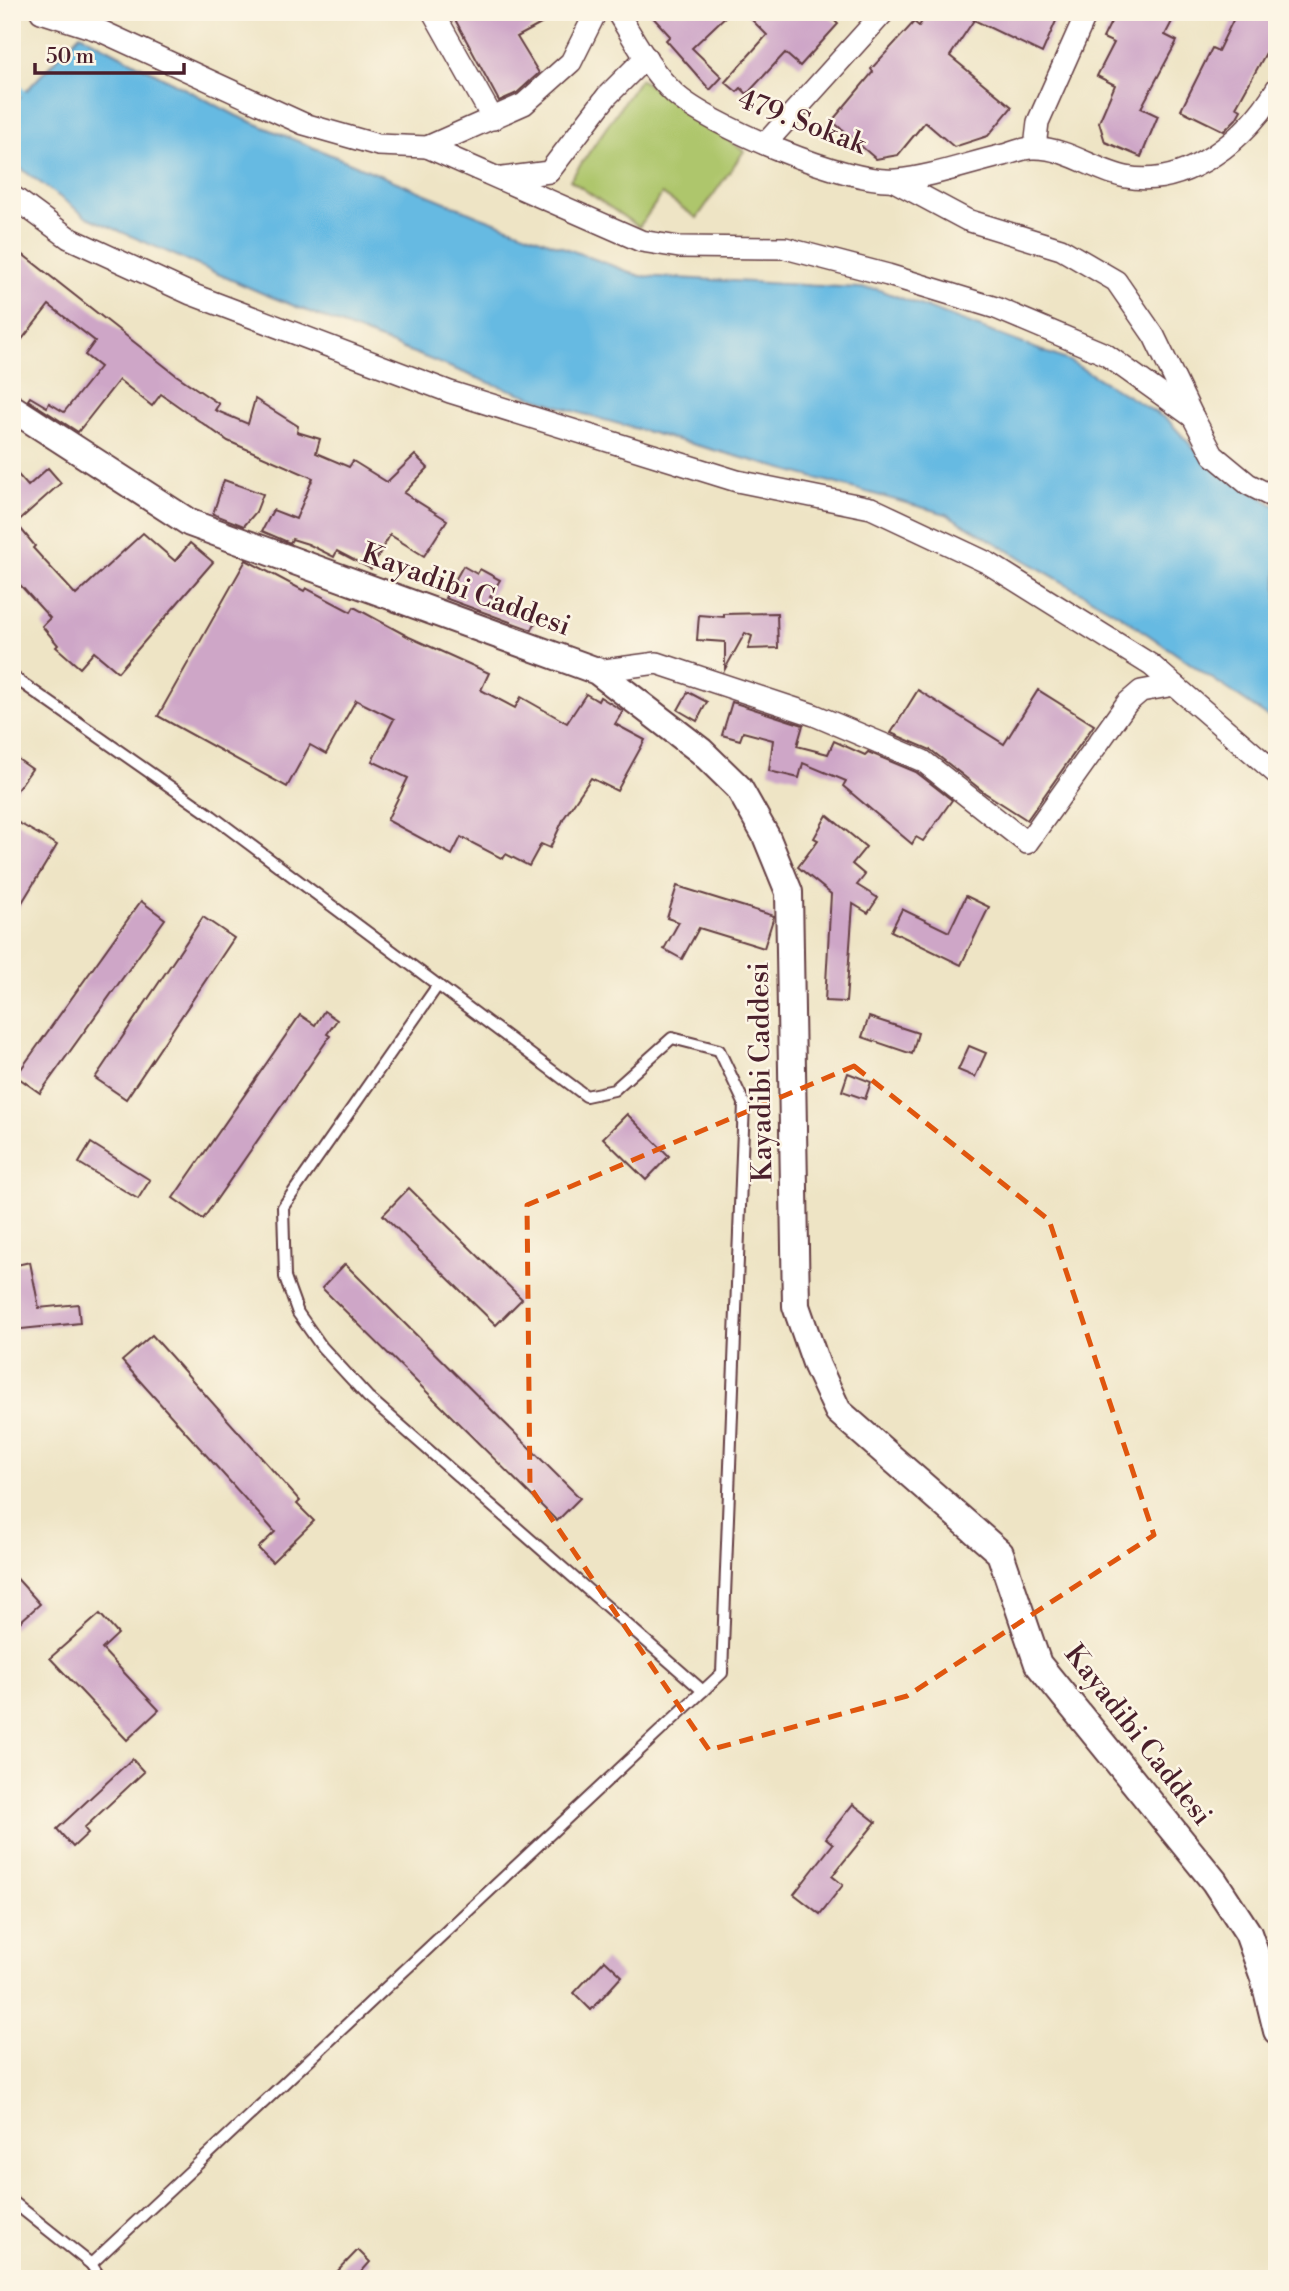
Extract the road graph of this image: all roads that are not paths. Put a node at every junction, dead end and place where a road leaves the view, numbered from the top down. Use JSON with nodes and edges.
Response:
{"nodes":[{"id":1,"x":41,"y":12,"type":"edge"},
{"id":2,"x":433,"y":12,"type":"edge"},
{"id":3,"x":596,"y":12,"type":"edge"},
{"id":4,"x":617,"y":12,"type":"edge"},
{"id":5,"x":884,"y":12,"type":"edge"},
{"id":6,"x":1087,"y":12,"type":"edge"},
{"id":7,"x":646,"y":57,"type":"junction"},
{"id":8,"x":1277,"y":88,"type":"edge"},
{"id":9,"x":493,"y":119,"type":"junction"},
{"id":10,"x":765,"y":144,"type":"junction"},
{"id":11,"x":427,"y":147,"type":"junction"},
{"id":12,"x":1035,"y":147,"type":"junction"},
{"id":13,"x":501,"y":178,"type":"junction"},
{"id":14,"x":894,"y":181,"type":"junction"},
{"id":15,"x":12,"y":195,"type":"edge"},
{"id":16,"x":12,"y":408,"type":"edge"},
{"id":17,"x":1193,"y":417,"type":"junction"},
{"id":18,"x":1277,"y":499,"type":"edge"},
{"id":19,"x":597,"y":671,"type":"junction"},
{"id":20,"x":12,"y":676,"type":"edge"},
{"id":21,"x":1174,"y":685,"type":"junction"},
{"id":22,"x":1277,"y":774,"type":"edge"},
{"id":23,"x":438,"y":985,"type":"junction"},
{"id":24,"x":703,"y":1691,"type":"junction"},
{"id":25,"x":1277,"y":2031,"type":"edge"},
{"id":26,"x":12,"y":2202,"type":"edge"},
{"id":27,"x":92,"y":2263,"type":"junction"},
{"id":28,"x":101,"y":2279,"type":"edge"}],
"edges":[{"from":1,"to":11,"type":"street"},
{"from":2,"to":9,"type":"street"},
{"from":3,"to":9,"type":"street"},
{"from":4,"to":7,"type":"street","name":"479. Sokak"},
{"from":5,"to":10,"type":"street"},
{"from":6,"to":12,"type":"street"},
{"from":7,"to":10,"type":"street","name":"479. Sokak"},
{"from":7,"to":13,"type":"street"},
{"from":8,"to":12,"type":"street"},
{"from":9,"to":11,"type":"street"},
{"from":10,"to":14,"type":"street","name":"479. Sokak"},
{"from":11,"to":13,"type":"street"},
{"from":12,"to":14,"type":"street","name":"479. Sokak"},
{"from":13,"to":17,"type":"street"},
{"from":14,"to":17,"type":"street"},
{"from":15,"to":21,"type":"street"},
{"from":16,"to":19,"type":"street","name":"Kayadibi Caddesi"},
{"from":17,"to":18,"type":"street"},
{"from":19,"to":21,"type":"street"},
{"from":19,"to":25,"type":"street","name":"Kayadibi Caddesi"},
{"from":20,"to":23,"type":"lane"},
{"from":21,"to":22,"type":"street"},
{"from":23,"to":24,"type":"lane"},
{"from":23,"to":24,"type":"lane"},
{"from":24,"to":27,"type":"lane"},
{"from":26,"to":27,"type":"lane"},
{"from":27,"to":28,"type":"lane"}]}
